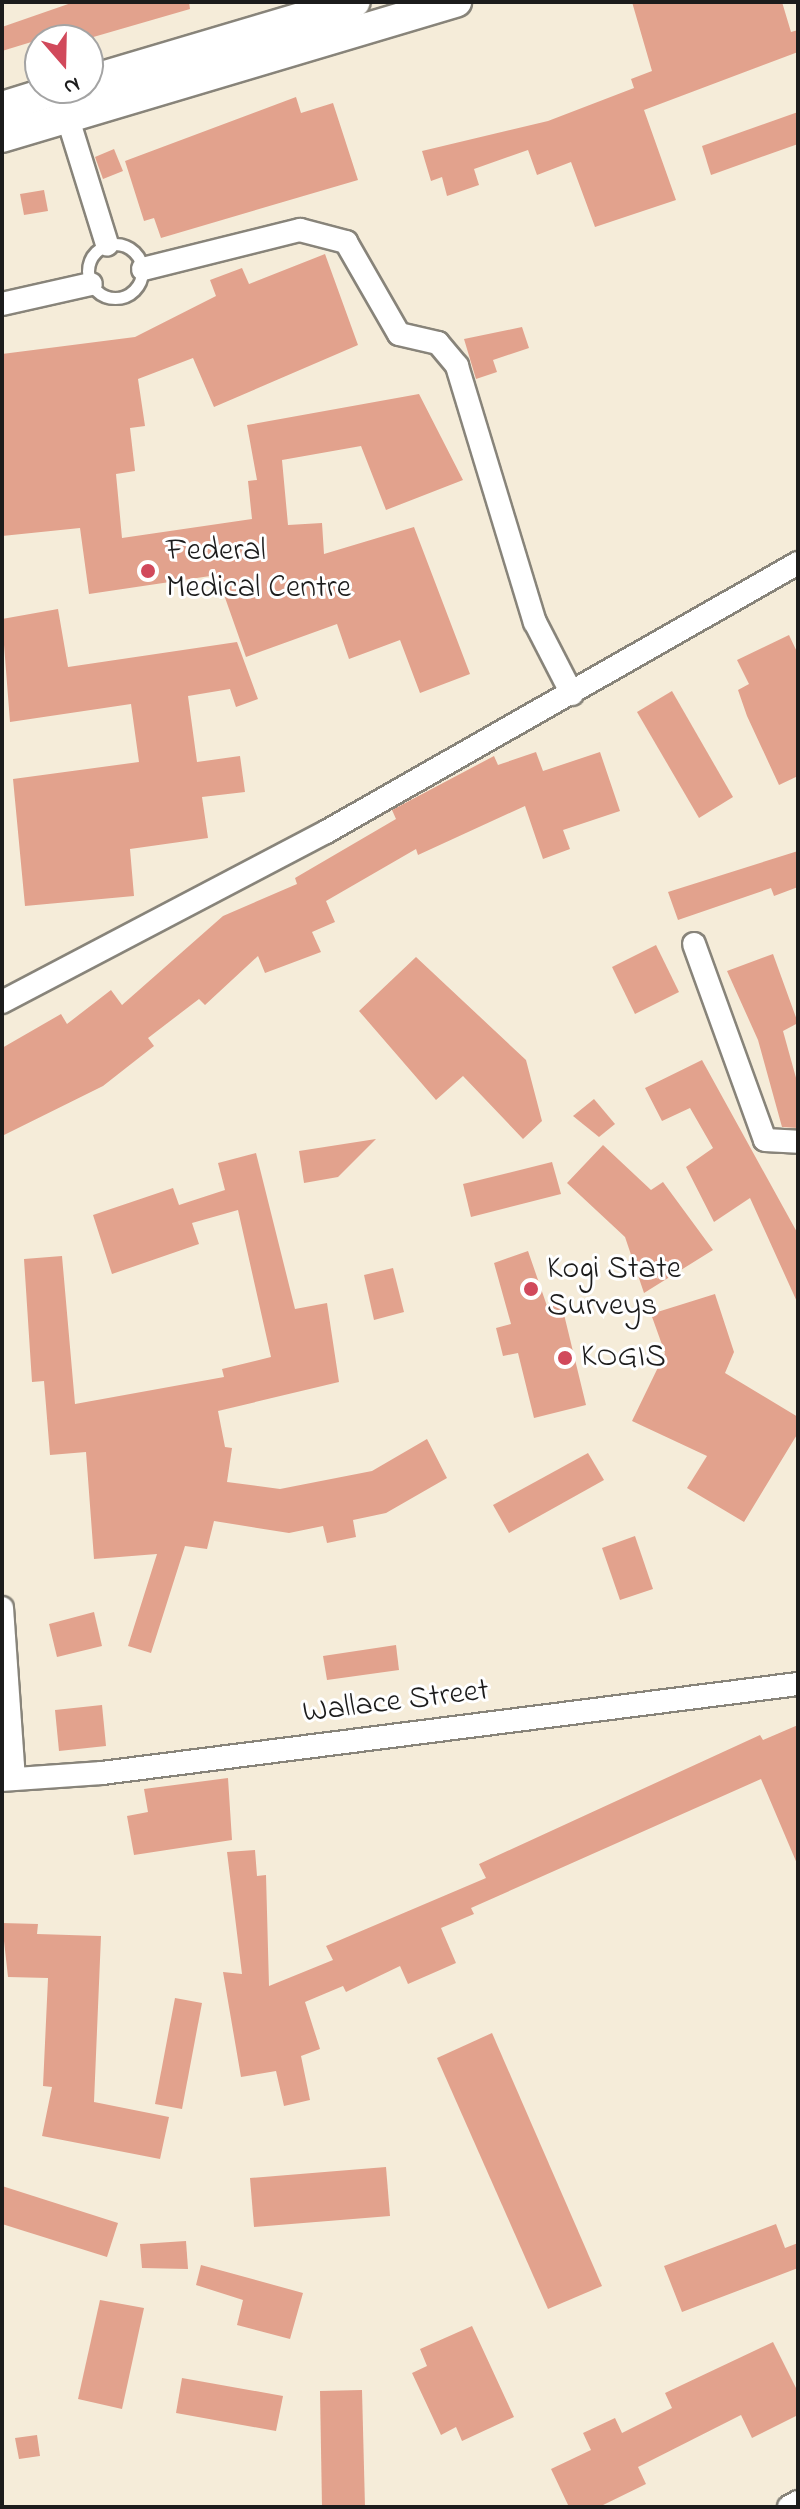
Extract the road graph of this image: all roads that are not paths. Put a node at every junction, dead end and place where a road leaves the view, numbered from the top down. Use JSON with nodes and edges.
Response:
{"nodes":[{"id":1,"x":355,"y":2,"type":"edge"},
{"id":2,"x":456,"y":2,"type":"edge"},
{"id":3,"x":104,"y":76,"type":"edge"},
{"id":4,"x":104,"y":88,"type":"edge"},
{"id":5,"x":24,"y":104,"type":"edge"},
{"id":6,"x":54,"y":104,"type":"edge"},
{"id":7,"x":65,"y":104,"type":"edge"},
{"id":8,"x":2,"y":107,"type":"edge"},
{"id":9,"x":2,"y":137,"type":"edge"},
{"id":10,"x":107,"y":244,"type":"junction"},
{"id":11,"x":143,"y":269,"type":"junction"},
{"id":12,"x":91,"y":284,"type":"junction"},
{"id":13,"x":2,"y":304,"type":"edge"},
{"id":14,"x":798,"y":563,"type":"edge"},
{"id":15,"x":572,"y":694,"type":"junction"},
{"id":16,"x":694,"y":944,"type":"dead end"},
{"id":17,"x":2,"y":1002,"type":"edge"},
{"id":18,"x":798,"y":1142,"type":"edge"},
{"id":19,"x":2,"y":1608,"type":"edge"},
{"id":20,"x":798,"y":1684,"type":"edge"},
{"id":21,"x":8,"y":1779,"type":"edge"},
{"id":22,"x":798,"y":2502,"type":"edge"},
{"id":23,"x":789,"y":2507,"type":"edge"}],
"edges":[{"from":1,"to":3,"type":"main road"},
{"from":2,"to":4,"type":"main road"},
{"from":5,"to":8,"type":"main road"},
{"from":6,"to":9,"type":"main road"},
{"from":7,"to":10,"type":"street"},
{"from":10,"to":11,"type":"lane"},
{"from":10,"to":12,"type":"lane"},
{"from":11,"to":12,"type":"lane"},
{"from":11,"to":15,"type":"street"},
{"from":12,"to":13,"type":"street"},
{"from":14,"to":15,"type":"street"},
{"from":15,"to":17,"type":"street"},
{"from":16,"to":18,"type":"street"},
{"from":19,"to":21,"type":"street"},
{"from":20,"to":21,"type":"street","name":"Wallace Street"},
{"from":22,"to":23,"type":"street"}]}
